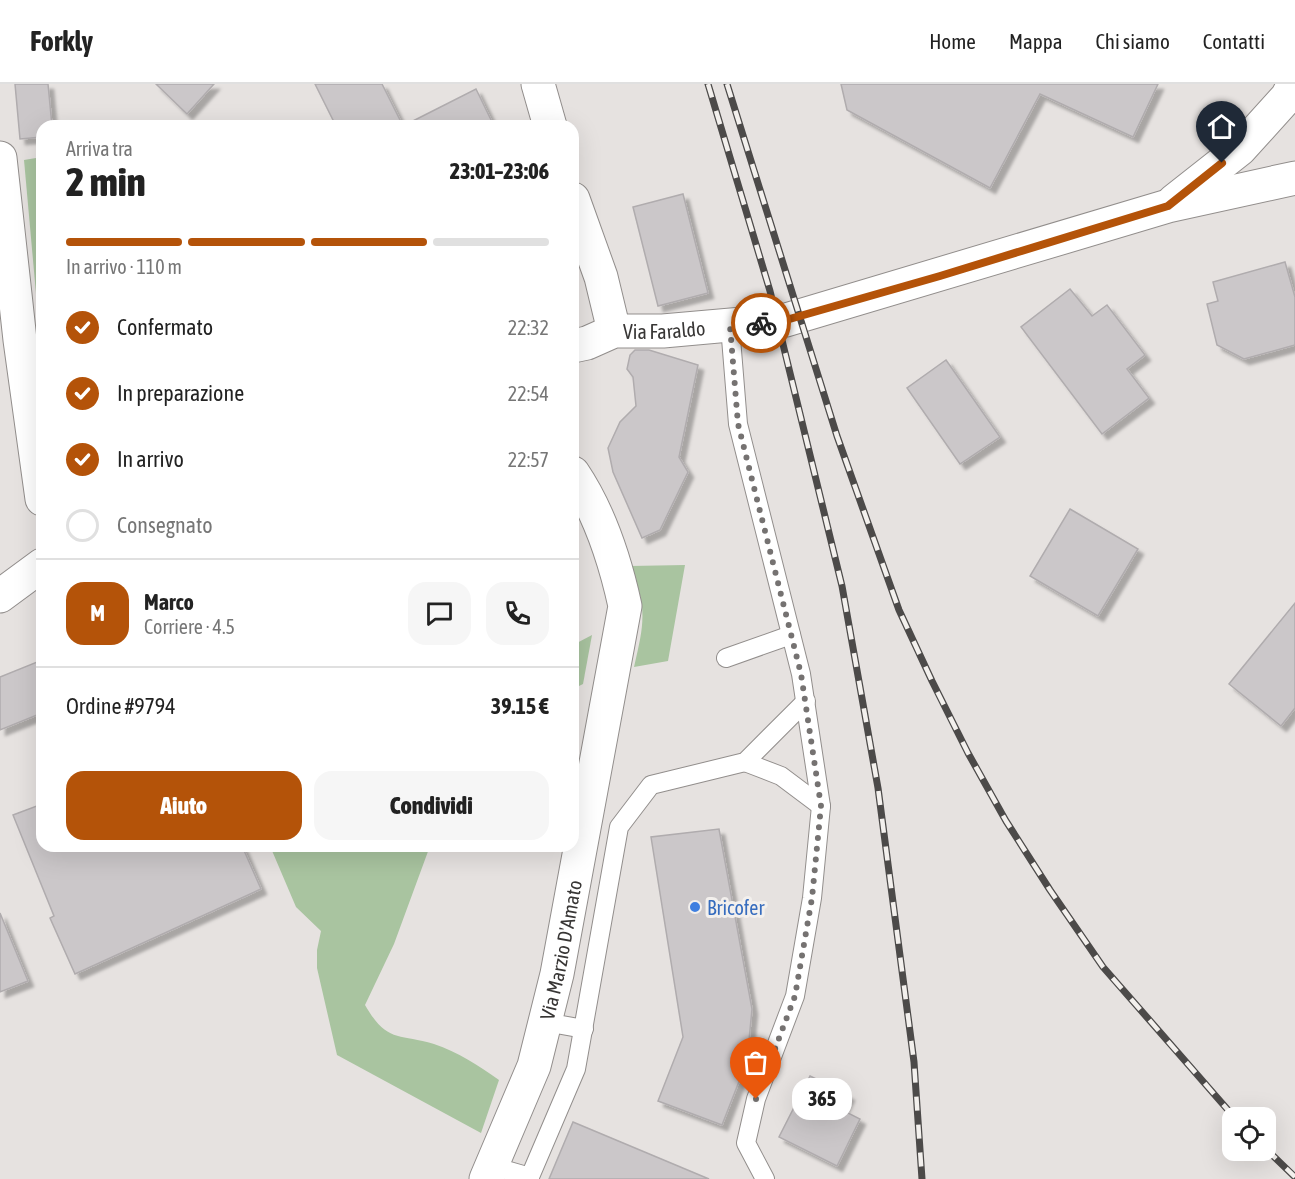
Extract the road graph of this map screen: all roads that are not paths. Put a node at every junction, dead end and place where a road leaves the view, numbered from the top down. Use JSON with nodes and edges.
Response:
{"nodes":[{"id":1,"x":538,"y":84,"type":"edge"},
{"id":2,"x":1293,"y":98,"type":"edge"},
{"id":3,"x":548,"y":120,"type":"edge"},
{"id":4,"x":1,"y":170,"type":"edge"},
{"id":5,"x":1295,"y":178,"type":"edge"},
{"id":6,"x":1168,"y":206,"type":"junction"},
{"id":7,"x":579,"y":216,"type":"edge"},
{"id":8,"x":730,"y":326,"type":"junction"},
{"id":9,"x":587,"y":346,"type":"edge"},
{"id":10,"x":36,"y":456,"type":"edge"},
{"id":11,"x":579,"y":482,"type":"edge"},
{"id":12,"x":36,"y":569,"type":"edge"},
{"id":13,"x":0,"y":596,"type":"edge"},
{"id":14,"x":791,"y":635,"type":"junction"},
{"id":15,"x":726,"y":658,"type":"dead end"},
{"id":16,"x":806,"y":701,"type":"junction"},
{"id":17,"x":745,"y":762,"type":"junction"},
{"id":18,"x":821,"y":806,"type":"junction"},
{"id":19,"x":569,"y":907,"type":"junction"},
{"id":20,"x":605,"y":908,"type":"junction"},
{"id":21,"x":545,"y":1022,"type":"junction"},
{"id":22,"x":584,"y":1029,"type":"junction"},
{"id":23,"x":489,"y":1172,"type":"edge"},
{"id":24,"x":530,"y":1178,"type":"edge"},
{"id":25,"x":765,"y":1179,"type":"edge"}],
"edges":[{"from":1,"to":3,"type":"street"},
{"from":2,"to":6,"type":"street"},
{"from":4,"to":10,"type":"street"},
{"from":5,"to":6,"type":"street","name":"Via Faraldo"},
{"from":6,"to":8,"type":"street","name":"Via Faraldo"},
{"from":7,"to":9,"type":"street"},
{"from":8,"to":9,"type":"street","name":"Via Faraldo"},
{"from":8,"to":14,"type":"lane"},
{"from":11,"to":19,"type":"street","name":"Via Marzio D'Amato"},
{"from":12,"to":13,"type":"street"},
{"from":14,"to":15,"type":"lane"},
{"from":14,"to":16,"type":"lane"},
{"from":16,"to":17,"type":"lane"},
{"from":16,"to":18,"type":"lane"},
{"from":17,"to":18,"type":"lane"},
{"from":17,"to":20,"type":"lane"},
{"from":18,"to":25,"type":"lane"},
{"from":19,"to":20,"type":"lane"},
{"from":19,"to":21,"type":"street","name":"Via Marzio D'Amato"},
{"from":20,"to":22,"type":"lane"},
{"from":21,"to":22,"type":"lane"},
{"from":21,"to":23,"type":"street","name":"Via Marzio D'Amato"},
{"from":22,"to":24,"type":"lane"},
{"from":23,"to":24,"type":"lane"}]}
